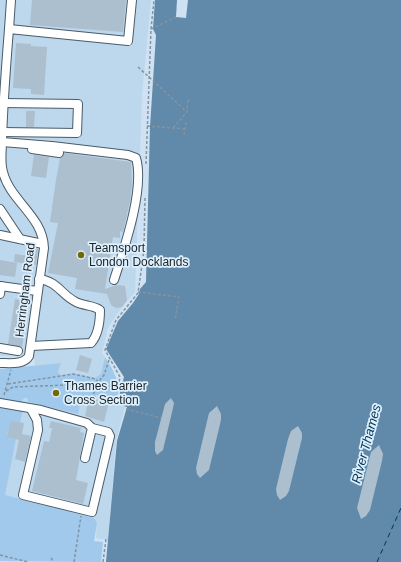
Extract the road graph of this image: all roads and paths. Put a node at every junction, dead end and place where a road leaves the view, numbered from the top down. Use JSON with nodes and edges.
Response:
{"nodes":[{"id":1,"x":11,"y":0,"type":"edge"},
{"id":2,"x":132,"y":0,"type":"edge"},
{"id":3,"x":154,"y":0,"type":"edge"},
{"id":4,"x":176,"y":17,"type":"dead end"},
{"id":5,"x":9,"y":29,"type":"junction"},
{"id":6,"x":151,"y":29,"type":"junction"},
{"id":7,"x":138,"y":67,"type":"dead end"},
{"id":8,"x":190,"y":100,"type":"dead end"},
{"id":9,"x":3,"y":103,"type":"junction"},
{"id":10,"x":187,"y":112,"type":"junction"},
{"id":11,"x":186,"y":122,"type":"dead end"},
{"id":12,"x":146,"y":126,"type":"junction"},
{"id":13,"x":1,"y":128,"type":"edge"},
{"id":14,"x":173,"y":128,"type":"junction"},
{"id":15,"x":185,"y":129,"type":"junction"},
{"id":16,"x":184,"y":135,"type":"dead end"},
{"id":17,"x":2,"y":142,"type":"junction"},
{"id":18,"x":27,"y":144,"type":"junction"},
{"id":19,"x":59,"y":153,"type":"dead end"},
{"id":20,"x":146,"y":164,"type":"dead end"},
{"id":21,"x":1,"y":170,"type":"edge"},
{"id":22,"x":145,"y":195,"type":"dead end"},
{"id":23,"x":0,"y":209,"type":"edge"},
{"id":24,"x":0,"y":235,"type":"edge"},
{"id":25,"x":20,"y":239,"type":"junction"},
{"id":26,"x":43,"y":244,"type":"junction"},
{"id":27,"x":39,"y":279,"type":"junction"},
{"id":28,"x":114,"y":280,"type":"dead end"},
{"id":29,"x":0,"y":289,"type":"edge"},
{"id":30,"x":37,"y":291,"type":"junction"},
{"id":31,"x":138,"y":292,"type":"junction"},
{"id":32,"x":175,"y":320,"type":"dead end"},
{"id":33,"x":31,"y":346,"type":"junction"},
{"id":34,"x":0,"y":348,"type":"edge"},
{"id":35,"x":18,"y":351,"type":"dead end"},
{"id":36,"x":109,"y":360,"type":"junction"},
{"id":37,"x":13,"y":362,"type":"junction"},
{"id":38,"x":0,"y":363,"type":"edge"},
{"id":39,"x":98,"y":382,"type":"junction"},
{"id":40,"x":8,"y":384,"type":"junction"},
{"id":41,"x":6,"y":391,"type":"junction"},
{"id":42,"x":94,"y":391,"type":"junction"},
{"id":43,"x":3,"y":402,"type":"edge"},
{"id":44,"x":115,"y":404,"type":"dead end"},
{"id":45,"x":27,"y":409,"type":"junction"},
{"id":46,"x":126,"y":409,"type":"dead end"},
{"id":47,"x":161,"y":418,"type":"dead end"},
{"id":48,"x":92,"y":428,"type":"junction"},
{"id":49,"x":85,"y":458,"type":"dead end"},
{"id":50,"x":82,"y":517,"type":"dead end"},
{"id":51,"x":106,"y":539,"type":"dead end"},
{"id":52,"x":0,"y":555,"type":"edge"},
{"id":53,"x":51,"y":558,"type":"dead end"},
{"id":54,"x":19,"y":561,"type":"edge"},
{"id":55,"x":28,"y":562,"type":"edge"},
{"id":56,"x":54,"y":562,"type":"edge"},
{"id":57,"x":74,"y":562,"type":"edge"},
{"id":58,"x":103,"y":562,"type":"edge"}],
"edges":[{"from":1,"to":5,"type":"street","name":"Herringham Road"},
{"from":2,"to":5,"type":"street"},
{"from":3,"to":6,"type":"path"},
{"from":4,"to":6,"type":"path"},
{"from":5,"to":9,"type":"street","name":"Herringham Road"},
{"from":6,"to":12,"type":"path"},
{"from":7,"to":10,"type":"path"},
{"from":8,"to":10,"type":"path"},
{"from":9,"to":13,"type":"street","name":"Herringham Road"},
{"from":9,"to":13,"type":"street"},
{"from":10,"to":14,"type":"path"},
{"from":11,"to":15,"type":"path"},
{"from":12,"to":14,"type":"path"},
{"from":12,"to":20,"type":"path"},
{"from":13,"to":17,"type":"street","name":"Herringham Road"},
{"from":14,"to":15,"type":"path"},
{"from":15,"to":16,"type":"path"},
{"from":17,"to":18,"type":"street"},
{"from":17,"to":21,"type":"street","name":"Herringham Road"},
{"from":18,"to":19,"type":"street"},
{"from":18,"to":28,"type":"street"},
{"from":21,"to":26,"type":"street","name":"Herringham Road"},
{"from":22,"to":31,"type":"path"},
{"from":23,"to":25,"type":"street"},
{"from":24,"to":25,"type":"street"},
{"from":25,"to":26,"type":"street"},
{"from":26,"to":27,"type":"street","name":"Herringham Road"},
{"from":27,"to":30,"type":"street","name":"Herringham Road"},
{"from":27,"to":33,"type":"street"},
{"from":29,"to":30,"type":"street"},
{"from":30,"to":33,"type":"street","name":"Herringham Road"},
{"from":31,"to":32,"type":"path"},
{"from":31,"to":36,"type":"path"},
{"from":33,"to":37,"type":"street","name":"Herringham Road"},
{"from":34,"to":35,"type":"street"},
{"from":36,"to":39,"type":"path"},
{"from":36,"to":39,"type":"path"},
{"from":37,"to":38,"type":"street"},
{"from":37,"to":40,"type":"path"},
{"from":39,"to":40,"type":"path"},
{"from":39,"to":42,"type":"path"},
{"from":40,"to":41,"type":"path"},
{"from":41,"to":42,"type":"path"},
{"from":41,"to":43,"type":"path"},
{"from":42,"to":44,"type":"path"},
{"from":43,"to":45,"type":"street"},
{"from":45,"to":48,"type":"street"},
{"from":45,"to":48,"type":"street"},
{"from":46,"to":47,"type":"path"},
{"from":48,"to":49,"type":"street"},
{"from":50,"to":57,"type":"path"},
{"from":51,"to":58,"type":"path"},
{"from":52,"to":54,"type":"path"},
{"from":53,"to":56,"type":"path"},
{"from":54,"to":55,"type":"path"}]}
